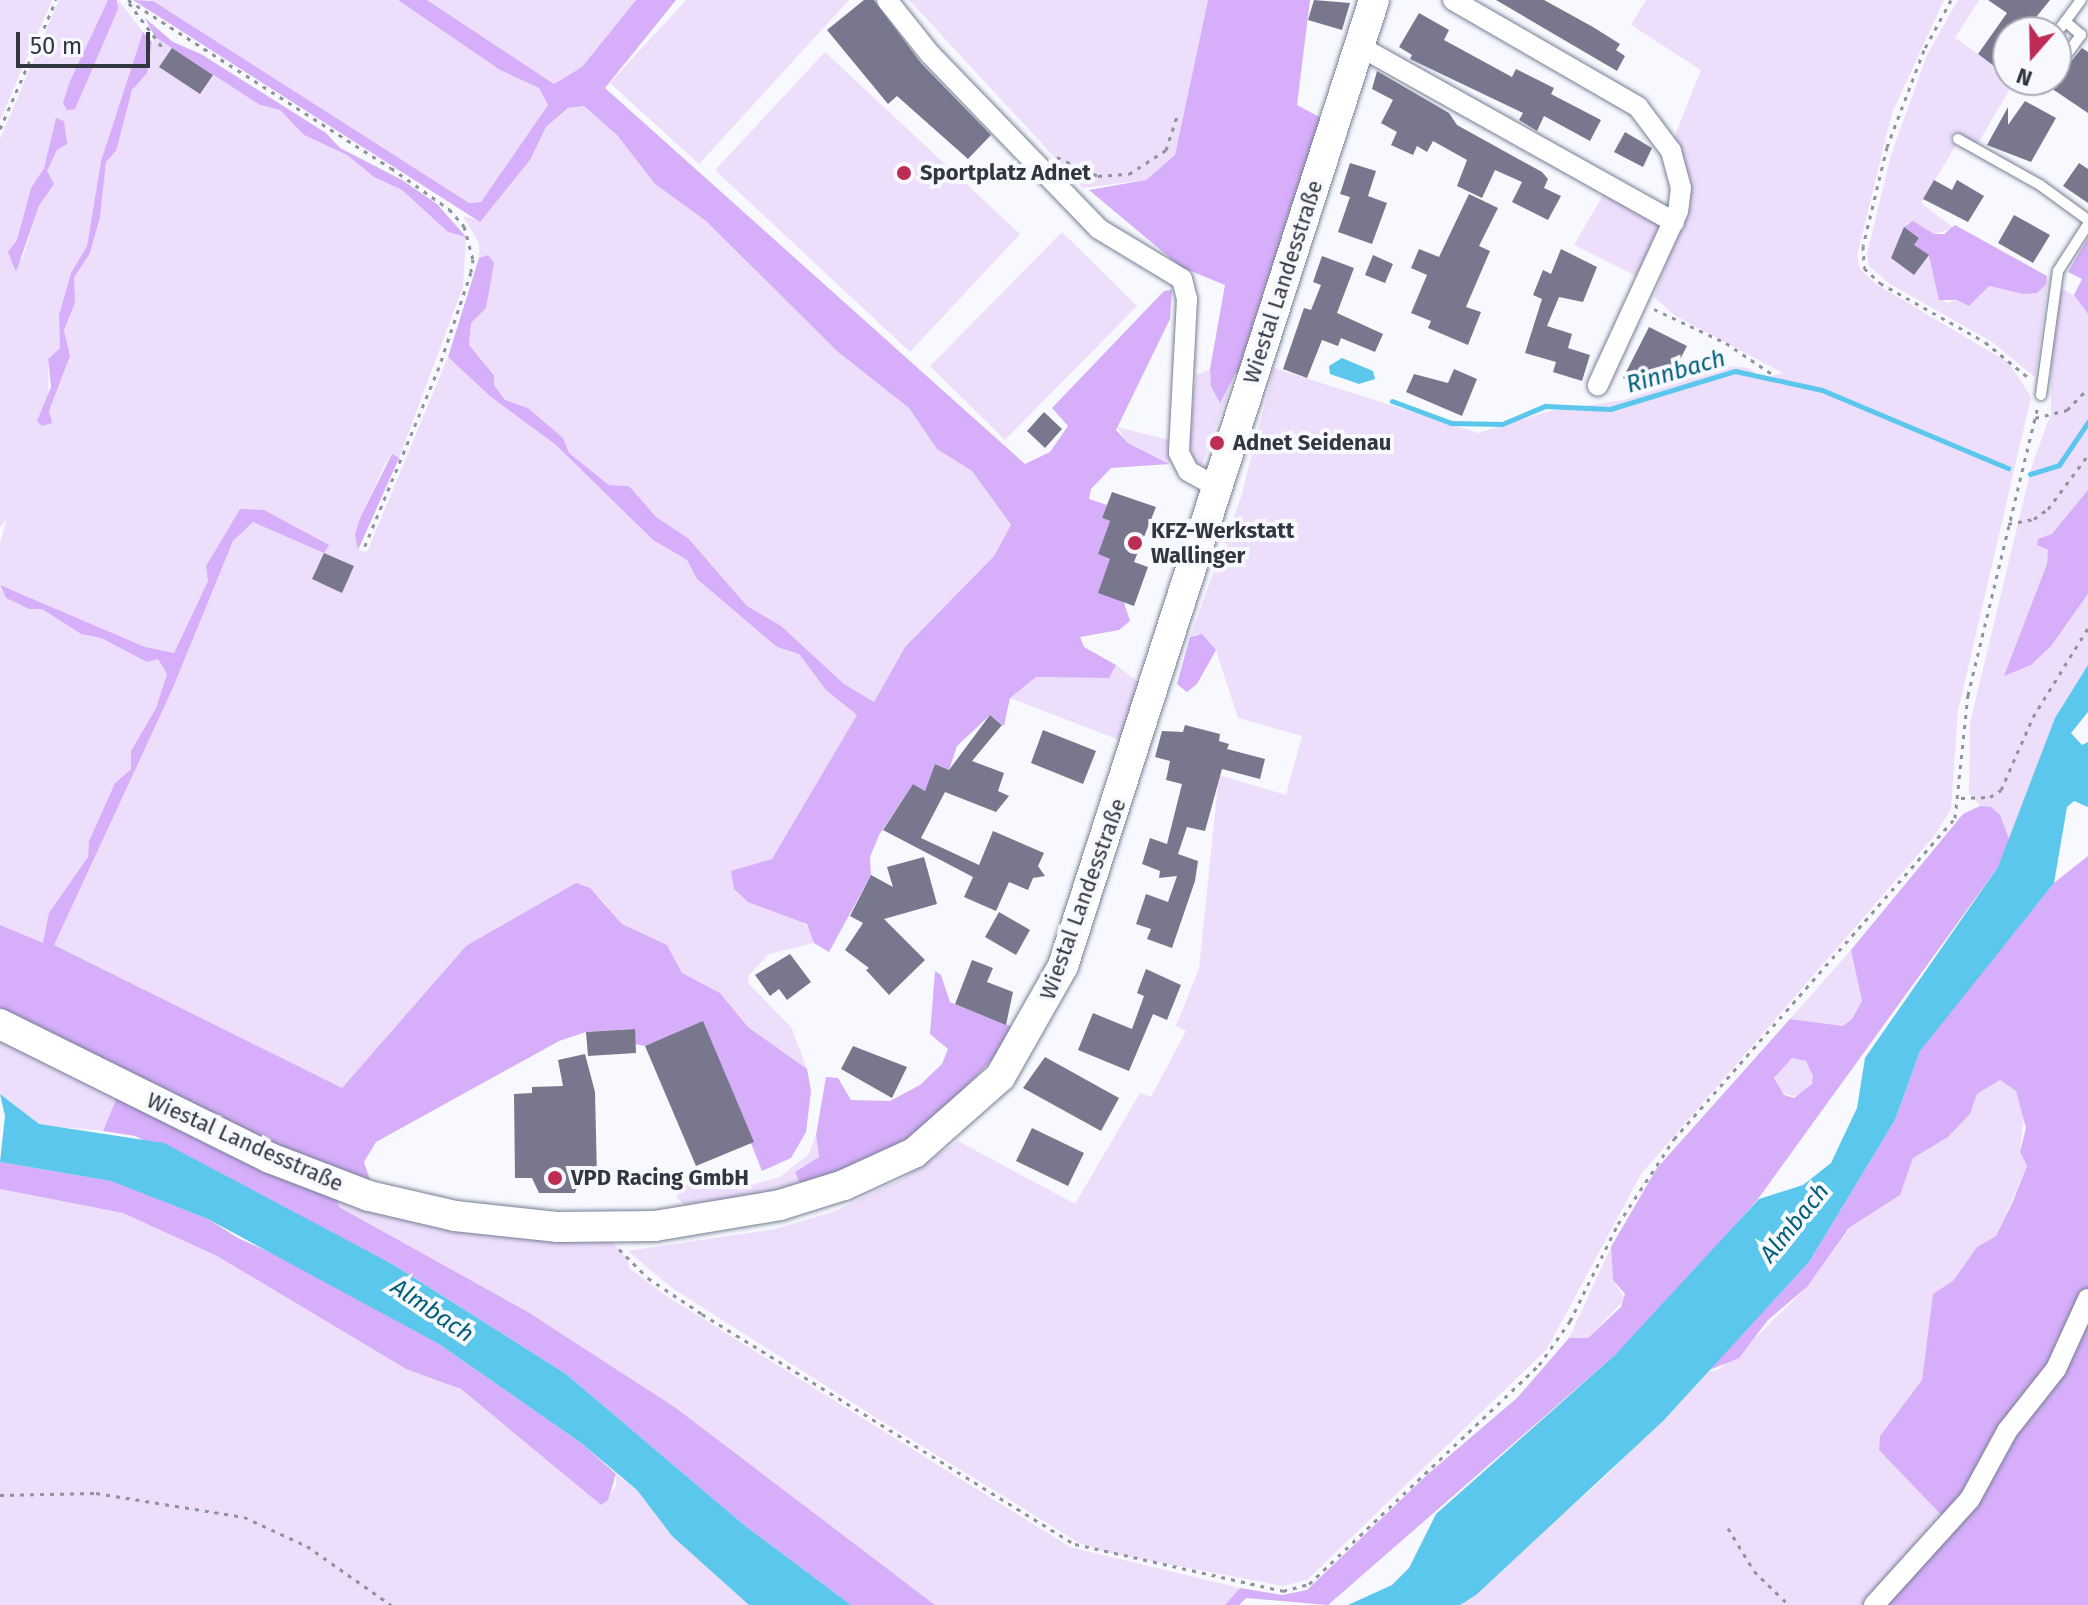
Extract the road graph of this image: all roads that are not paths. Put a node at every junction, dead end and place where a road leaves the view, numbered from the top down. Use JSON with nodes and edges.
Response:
{"nodes":[{"id":1,"x":887,"y":0,"type":"edge"},
{"id":2,"x":1374,"y":0,"type":"edge"},
{"id":3,"x":1453,"y":0,"type":"edge"},
{"id":4,"x":2081,"y":0,"type":"edge"},
{"id":5,"x":2069,"y":16,"type":"edge"},
{"id":6,"x":2072,"y":27,"type":"edge"},
{"id":7,"x":1359,"y":46,"type":"junction"},
{"id":8,"x":2072,"y":47,"type":"edge"},
{"id":9,"x":1958,"y":139,"type":"dead end"},
{"id":10,"x":1674,"y":222,"type":"junction"},
{"id":11,"x":2088,"y":222,"type":"edge"},
{"id":12,"x":1598,"y":385,"type":"dead end"},
{"id":13,"x":2041,"y":395,"type":"road end"},
{"id":14,"x":1217,"y":487,"type":"junction"},
{"id":15,"x":0,"y":1024,"type":"edge"},
{"id":16,"x":2088,"y":1299,"type":"edge"},
{"id":17,"x":1874,"y":1605,"type":"edge"}],
"edges":[{"from":1,"to":14,"type":"street"},
{"from":2,"to":7,"type":"main road","name":"Wiestal Landesstraße"},
{"from":3,"to":10,"type":"street"},
{"from":4,"to":5,"type":"lane"},
{"from":6,"to":8,"type":"lane"},
{"from":7,"to":10,"type":"street"},
{"from":7,"to":14,"type":"main road","name":"Wiestal Landesstraße"},
{"from":9,"to":11,"type":"lane"},
{"from":10,"to":12,"type":"street"},
{"from":11,"to":13,"type":"lane"},
{"from":14,"to":15,"type":"main road","name":"Wiestal Landesstraße"},
{"from":16,"to":17,"type":"street"}]}
